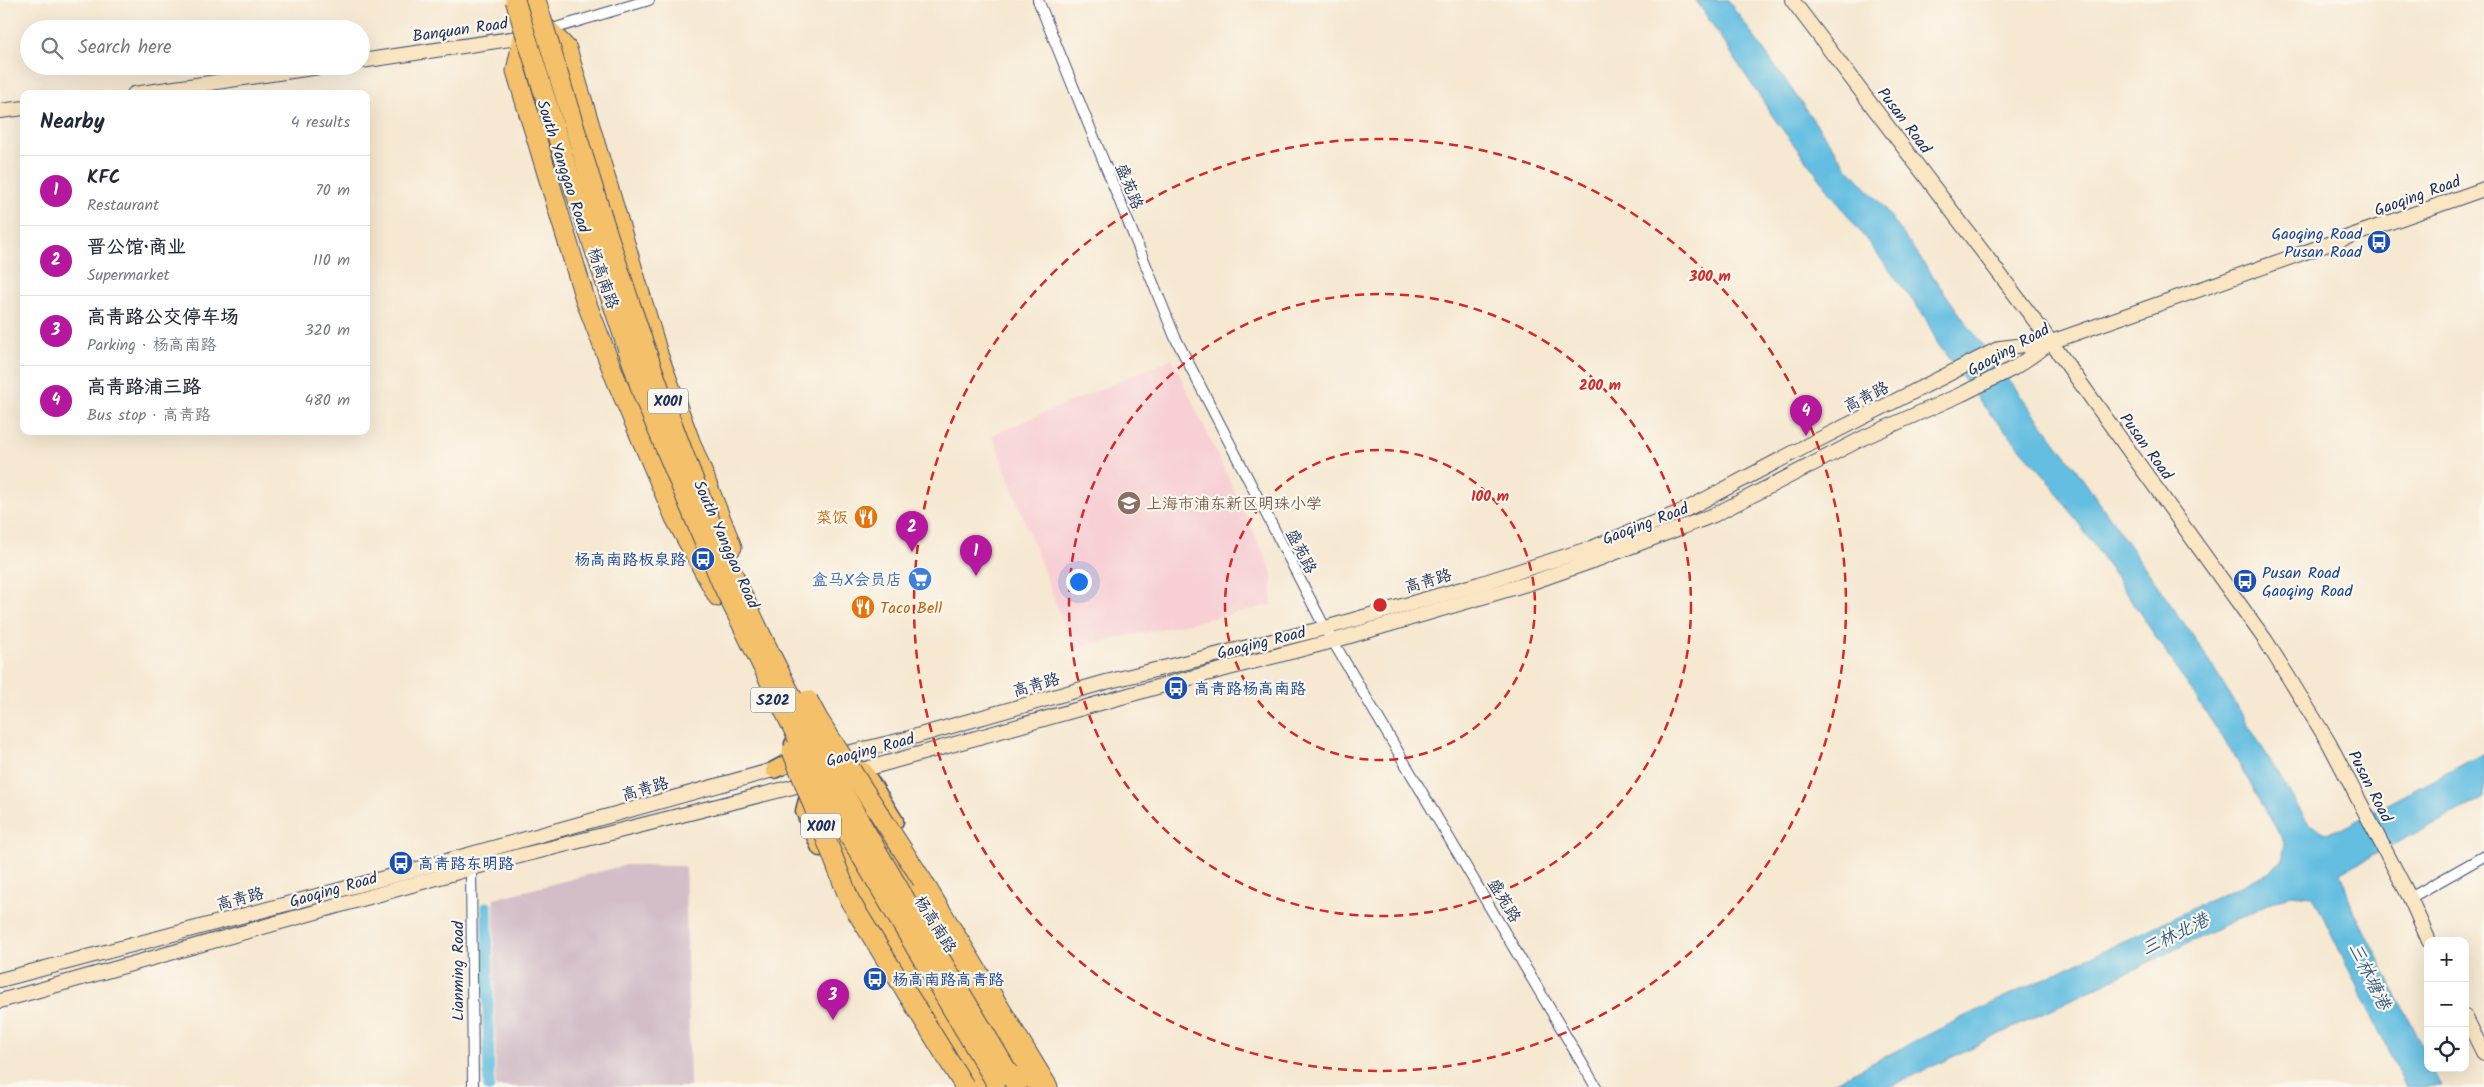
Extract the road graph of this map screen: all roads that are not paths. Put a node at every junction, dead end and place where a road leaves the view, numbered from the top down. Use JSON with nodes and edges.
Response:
{"nodes":[{"id":1,"x":511,"y":0,"type":"edge"},
{"id":2,"x":515,"y":0,"type":"edge"},
{"id":3,"x":526,"y":0,"type":"edge"},
{"id":4,"x":536,"y":0,"type":"edge"},
{"id":5,"x":540,"y":0,"type":"edge"},
{"id":6,"x":649,"y":0,"type":"edge"},
{"id":7,"x":1038,"y":0,"type":"edge"},
{"id":8,"x":1792,"y":0,"type":"edge"},
{"id":9,"x":536,"y":34,"type":"junction"},
{"id":10,"x":370,"y":60,"type":"edge"},
{"id":11,"x":264,"y":75,"type":"edge"},
{"id":12,"x":161,"y":90,"type":"edge"},
{"id":13,"x":20,"y":108,"type":"edge"},
{"id":14,"x":0,"y":111,"type":"edge"},
{"id":15,"x":2484,"y":189,"type":"edge"},
{"id":16,"x":2051,"y":342,"type":"junction"},
{"id":17,"x":703,"y":503,"type":"junction"},
{"id":18,"x":708,"y":550,"type":"junction"},
{"id":19,"x":734,"y":553,"type":"junction"},
{"id":20,"x":718,"y":597,"type":"junction"},
{"id":21,"x":1324,"y":628,"type":"junction"},
{"id":22,"x":1333,"y":641,"type":"junction"},
{"id":23,"x":750,"y":652,"type":"junction"},
{"id":24,"x":791,"y":737,"type":"junction"},
{"id":25,"x":826,"y":758,"type":"junction"},
{"id":26,"x":805,"y":763,"type":"junction"},
{"id":27,"x":780,"y":768,"type":"junction"},
{"id":28,"x":864,"y":770,"type":"junction"},
{"id":29,"x":845,"y":775,"type":"junction"},
{"id":30,"x":812,"y":782,"type":"junction"},
{"id":31,"x":2484,"y":856,"type":"edge"},
{"id":32,"x":471,"y":861,"type":"junction"},
{"id":33,"x":2410,"y":898,"type":"junction"},
{"id":34,"x":2427,"y":937,"type":"edge"},
{"id":35,"x":0,"y":980,"type":"edge"},
{"id":36,"x":0,"y":1001,"type":"edge"},
{"id":37,"x":2469,"y":1024,"type":"edge"},
{"id":38,"x":2484,"y":1054,"type":"edge"},
{"id":39,"x":1000,"y":1083,"type":"edge"},
{"id":40,"x":473,"y":1087,"type":"edge"},
{"id":41,"x":954,"y":1087,"type":"edge"},
{"id":42,"x":964,"y":1087,"type":"edge"},
{"id":43,"x":1036,"y":1087,"type":"edge"},
{"id":44,"x":1048,"y":1087,"type":"edge"},
{"id":45,"x":1055,"y":1087,"type":"edge"},
{"id":46,"x":1596,"y":1087,"type":"edge"}],
"edges":[{"from":1,"to":9,"type":"main road","name":"South Yanggao Road","number":"X001"},
{"from":2,"to":18,"type":"highway","name":"杨高南路","number":"X001","bridge":true},
{"from":3,"to":9,"type":"main road"},
{"from":4,"to":17,"type":"highway","name":"杨高南路","number":"X001","bridge":true},
{"from":5,"to":9,"type":"main road","name":"South Yanggao Road","number":"X001"},
{"from":6,"to":9,"type":"street","name":"Banquan Road"},
{"from":7,"to":21,"type":"street","name":"盛苑路"},
{"from":8,"to":16,"type":"main road","name":"Pusan Road"},
{"from":9,"to":10,"type":"main road","name":"Banquan Road"},
{"from":9,"to":19,"type":"highway"},
{"from":9,"to":20,"type":"highway"},
{"from":9,"to":23,"type":"main road","name":"South Yanggao Road","number":"X001"},
{"from":9,"to":25,"type":"main road","name":"South Yanggao Road","number":"X001"},
{"from":11,"to":12,"type":"main road"},
{"from":13,"to":14,"type":"main road"},
{"from":15,"to":16,"type":"main road","name":"Gaoqing Road"},
{"from":16,"to":21,"type":"main road","name":"高青路"},
{"from":16,"to":22,"type":"main road","name":"Gaoqing Road"},
{"from":16,"to":33,"type":"main road","name":"Pusan Road"},
{"from":17,"to":19,"type":"highway","name":"杨高南路","number":"X001","bridge":true},
{"from":17,"to":39,"type":"highway","name":"杨高南路","number":"X001","bridge":true},
{"from":18,"to":20,"type":"highway","name":"杨高南路","number":"X001","bridge":true},
{"from":18,"to":39,"type":"highway","name":"杨高南路","number":"X001","bridge":true},
{"from":19,"to":44,"type":"highway","name":"杨高南路","number":"X001","bridge":true},
{"from":20,"to":42,"type":"highway","name":"杨高南路","number":"X001","bridge":true},
{"from":21,"to":22,"type":"street","name":"盛苑路"},
{"from":21,"to":25,"type":"main road","name":"高青路"},
{"from":22,"to":28,"type":"main road","name":"Gaoqing Road"},
{"from":22,"to":46,"type":"street","name":"盛苑路"},
{"from":23,"to":24,"type":"main road","name":"South Yanggao Road","number":"S202"},
{"from":23,"to":26,"type":"main road"},
{"from":24,"to":26,"type":"main road","name":"South Yanggao Road","number":"S202"},
{"from":24,"to":27,"type":"main road"},
{"from":25,"to":26,"type":"main road","name":"高青路"},
{"from":25,"to":28,"type":"main road"},
{"from":26,"to":27,"type":"main road"},
{"from":26,"to":28,"type":"main road"},
{"from":26,"to":29,"type":"main road"},
{"from":26,"to":30,"type":"main road","name":"South Yanggao Road","number":"S202"},
{"from":27,"to":32,"type":"main road","name":"高青路"},
{"from":28,"to":29,"type":"main road","name":"Gaoqing Road"},
{"from":28,"to":45,"type":"main road"},
{"from":29,"to":30,"type":"main road","name":"Gaoqing Road"},
{"from":29,"to":43,"type":"main road","name":"杨高南路","number":"X001"},
{"from":30,"to":32,"type":"main road","name":"Gaoqing Road"},
{"from":30,"to":39,"type":"main road","name":"South Yanggao Road","number":"X001"},
{"from":30,"to":41,"type":"main road","number":"X001"},
{"from":31,"to":33,"type":"street"},
{"from":32,"to":35,"type":"main road","name":"高青路"},
{"from":32,"to":36,"type":"main road","name":"Gaoqing Road"},
{"from":32,"to":40,"type":"street","name":"Lianming Road"},
{"from":33,"to":34,"type":"main road","name":"Pusan Road"},
{"from":37,"to":38,"type":"main road"}]}
